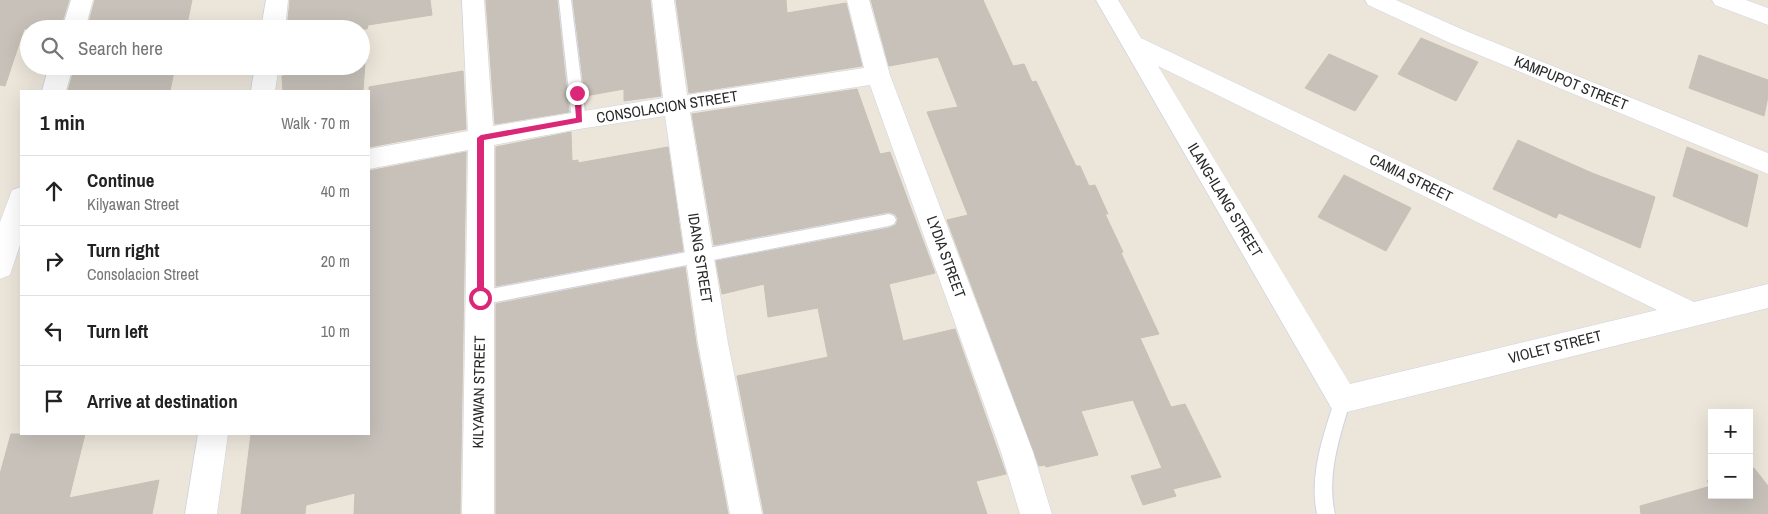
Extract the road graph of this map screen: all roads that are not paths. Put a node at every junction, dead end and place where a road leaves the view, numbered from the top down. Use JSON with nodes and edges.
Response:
{"nodes":[{"id":1,"x":82,"y":0,"type":"edge"},
{"id":2,"x":277,"y":0,"type":"edge"},
{"id":3,"x":473,"y":0,"type":"edge"},
{"id":4,"x":565,"y":0,"type":"edge"},
{"id":5,"x":663,"y":0,"type":"edge"},
{"id":6,"x":858,"y":0,"type":"edge"},
{"id":7,"x":1107,"y":0,"type":"edge"},
{"id":8,"x":1376,"y":0,"type":"edge"},
{"id":9,"x":1723,"y":0,"type":"edge"},
{"id":10,"x":1768,"y":17,"type":"edge"},
{"id":11,"x":76,"y":20,"type":"edge"},
{"id":12,"x":274,"y":20,"type":"edge"},
{"id":13,"x":1131,"y":43,"type":"junction"},
{"id":14,"x":58,"y":75,"type":"edge"},
{"id":15,"x":266,"y":75,"type":"edge"},
{"id":16,"x":878,"y":75,"type":"junction"},
{"id":17,"x":54,"y":90,"type":"edge"},
{"id":18,"x":263,"y":90,"type":"edge"},
{"id":19,"x":676,"y":105,"type":"junction"},
{"id":20,"x":579,"y":120,"type":"junction"},
{"id":21,"x":481,"y":138,"type":"junction"},
{"id":22,"x":370,"y":159,"type":"edge"},
{"id":23,"x":1768,"y":164,"type":"edge"},
{"id":24,"x":20,"y":200,"type":"edge"},
{"id":25,"x":889,"y":220,"type":"dead end"},
{"id":26,"x":11,"y":227,"type":"edge"},
{"id":27,"x":700,"y":256,"type":"junction"},
{"id":28,"x":0,"y":266,"type":"edge"},
{"id":29,"x":1768,"y":296,"type":"edge"},
{"id":30,"x":480,"y":298,"type":"junction"},
{"id":31,"x":1690,"y":313,"type":"junction"},
{"id":32,"x":1343,"y":399,"type":"junction"},
{"id":33,"x":213,"y":435,"type":"edge"},
{"id":34,"x":201,"y":514,"type":"edge"},
{"id":35,"x":478,"y":514,"type":"edge"},
{"id":36,"x":746,"y":514,"type":"edge"},
{"id":37,"x":1036,"y":514,"type":"edge"},
{"id":38,"x":1326,"y":514,"type":"edge"}],
"edges":[{"from":1,"to":11,"type":"street"},
{"from":2,"to":12,"type":"street"},
{"from":3,"to":21,"type":"street","name":"KILYAWAN STREET"},
{"from":4,"to":20,"type":"lane"},
{"from":5,"to":19,"type":"street","name":"IDANG STREET"},
{"from":6,"to":16,"type":"street","name":"LYDIA STREET"},
{"from":7,"to":13,"type":"street","name":"ILANG-ILANG STREET"},
{"from":8,"to":23,"type":"street","name":"KAMPUPOT STREET"},
{"from":9,"to":10,"type":"street"},
{"from":13,"to":31,"type":"street","name":"CAMIA STREET"},
{"from":13,"to":32,"type":"street","name":"ILANG-ILANG STREET"},
{"from":14,"to":17,"type":"street"},
{"from":15,"to":18,"type":"street"},
{"from":16,"to":19,"type":"street","name":"CONSOLACION STREET"},
{"from":16,"to":37,"type":"street","name":"LYDIA STREET"},
{"from":19,"to":20,"type":"street","name":"CONSOLACION STREET"},
{"from":19,"to":27,"type":"street","name":"IDANG STREET"},
{"from":20,"to":21,"type":"street","name":"CONSOLACION STREET"},
{"from":21,"to":22,"type":"street","name":"CONSOLACION STREET"},
{"from":21,"to":30,"type":"street","name":"KILYAWAN STREET"},
{"from":24,"to":26,"type":"street"},
{"from":25,"to":27,"type":"lane"},
{"from":26,"to":28,"type":"street"},
{"from":27,"to":30,"type":"lane"},
{"from":27,"to":36,"type":"street","name":"IDANG STREET"},
{"from":29,"to":31,"type":"street","name":"VIOLET STREET"},
{"from":30,"to":35,"type":"street","name":"KILYAWAN STREET"},
{"from":31,"to":32,"type":"street","name":"VIOLET STREET"},
{"from":32,"to":38,"type":"lane"},
{"from":33,"to":34,"type":"street"}]}
